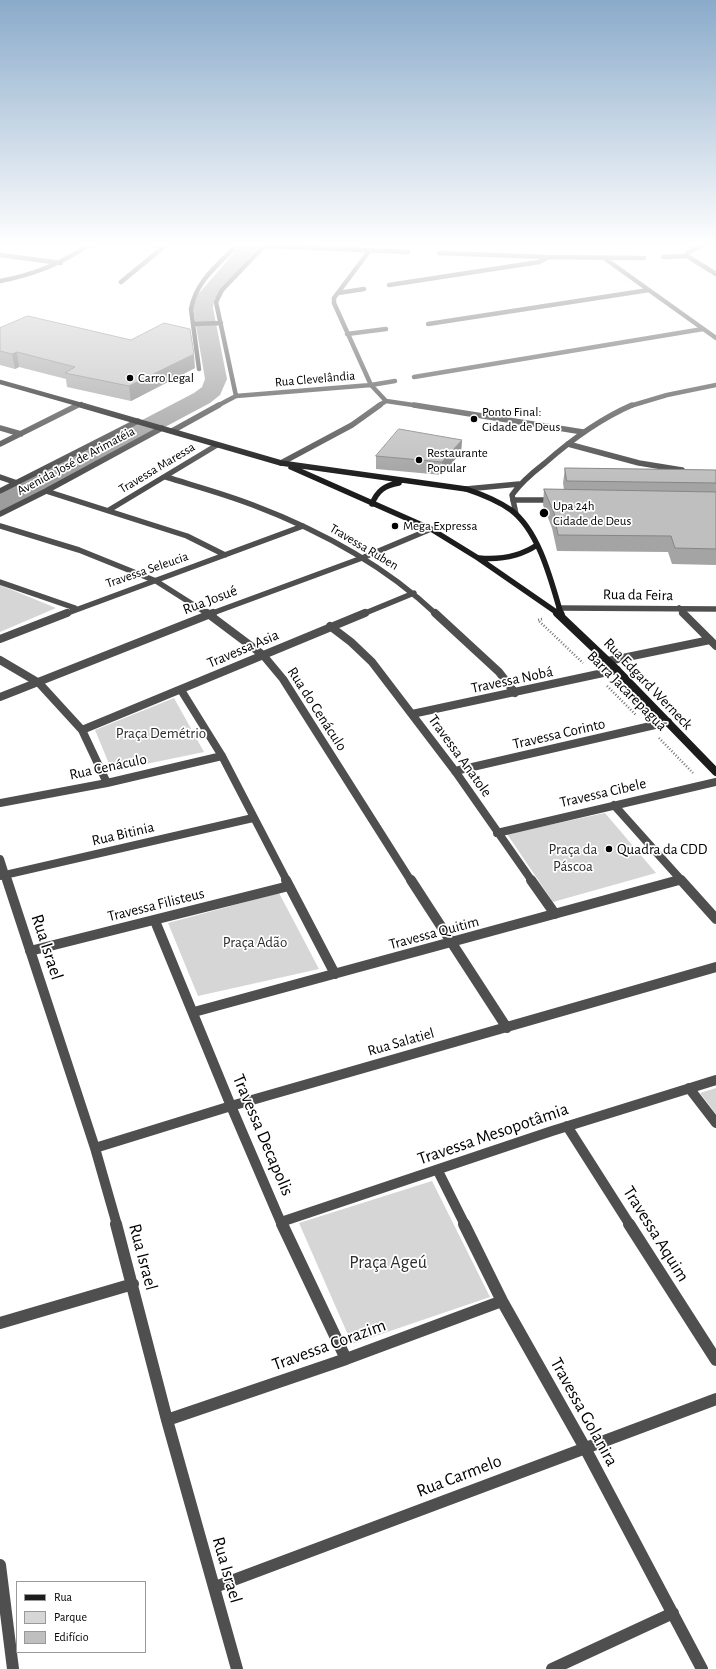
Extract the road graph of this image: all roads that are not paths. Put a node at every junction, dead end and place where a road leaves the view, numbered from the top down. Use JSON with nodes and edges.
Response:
{"nodes":[{"id":1,"x":221,"y":323,"type":"joint"},
{"id":2,"x":342,"y":323,"type":"edge"},
{"id":3,"x":435,"y":323,"type":"edge"},
{"id":4,"x":695,"y":323,"type":"edge"},
{"id":5,"x":193,"y":324,"type":"joint"},
{"id":6,"x":428,"y":324,"type":"dead end"},
{"id":7,"x":386,"y":329,"type":"dead end"},
{"id":8,"x":703,"y":329,"type":"junction"},
{"id":9,"x":347,"y":334,"type":"junction"},
{"id":10,"x":716,"y":338,"type":"edge"},
{"id":11,"x":199,"y":369,"type":"dead end"},
{"id":12,"x":414,"y":377,"type":"dead end"},
{"id":13,"x":395,"y":381,"type":"dead end"},
{"id":14,"x":0,"y":382,"type":"edge"},
{"id":15,"x":371,"y":385,"type":"junction"},
{"id":16,"x":716,"y":385,"type":"edge"},
{"id":17,"x":236,"y":396,"type":"junction"},
{"id":18,"x":386,"y":402,"type":"junction"},
{"id":19,"x":81,"y":404,"type":"junction"},
{"id":20,"x":140,"y":421,"type":"junction"},
{"id":21,"x":159,"y":427,"type":"junction"},
{"id":22,"x":0,"y":428,"type":"edge"},
{"id":23,"x":172,"y":431,"type":"junction"},
{"id":24,"x":583,"y":432,"type":"junction"},
{"id":25,"x":21,"y":434,"type":"junction"},
{"id":26,"x":0,"y":444,"type":"edge"},
{"id":27,"x":217,"y":444,"type":"junction"},
{"id":28,"x":568,"y":444,"type":"junction"},
{"id":29,"x":281,"y":463,"type":"junction"},
{"id":30,"x":685,"y":470,"type":"edge"},
{"id":31,"x":0,"y":477,"type":"edge"},
{"id":32,"x":166,"y":477,"type":"junction"},
{"id":33,"x":410,"y":482,"type":"junction"},
{"id":34,"x":17,"y":483,"type":"junction"},
{"id":35,"x":519,"y":484,"type":"junction"},
{"id":36,"x":466,"y":489,"type":"junction"},
{"id":37,"x":0,"y":491,"type":"edge"},
{"id":38,"x":46,"y":491,"type":"junction"},
{"id":39,"x":512,"y":500,"type":"junction"},
{"id":40,"x":559,"y":500,"type":"edge"},
{"id":41,"x":372,"y":504,"type":"junction"},
{"id":42,"x":109,"y":510,"type":"junction"},
{"id":43,"x":0,"y":514,"type":"edge"},
{"id":44,"x":516,"y":514,"type":"junction"},
{"id":45,"x":0,"y":526,"type":"edge"},
{"id":46,"x":303,"y":526,"type":"junction"},
{"id":47,"x":431,"y":529,"type":"junction"},
{"id":48,"x":537,"y":545,"type":"junction"},
{"id":49,"x":225,"y":555,"type":"junction"},
{"id":50,"x":362,"y":558,"type":"junction"},
{"id":51,"x":478,"y":558,"type":"junction"},
{"id":52,"x":156,"y":580,"type":"junction"},
{"id":53,"x":0,"y":582,"type":"edge"},
{"id":54,"x":414,"y":593,"type":"junction"},
{"id":55,"x":75,"y":608,"type":"junction"},
{"id":56,"x":679,"y":608,"type":"junction"},
{"id":57,"x":716,"y":609,"type":"edge"},
{"id":58,"x":560,"y":611,"type":"junction"},
{"id":59,"x":209,"y":614,"type":"junction"},
{"id":60,"x":330,"y":626,"type":"junction"},
{"id":61,"x":0,"y":639,"type":"edge"},
{"id":62,"x":710,"y":640,"type":"junction"},
{"id":63,"x":716,"y":646,"type":"edge"},
{"id":64,"x":263,"y":655,"type":"junction"},
{"id":65,"x":0,"y":660,"type":"edge"},
{"id":66,"x":608,"y":661,"type":"junction"},
{"id":67,"x":617,"y":670,"type":"junction"},
{"id":68,"x":39,"y":683,"type":"junction"},
{"id":69,"x":181,"y":690,"type":"junction"},
{"id":70,"x":515,"y":693,"type":"junction"},
{"id":71,"x":0,"y":698,"type":"edge"},
{"id":72,"x":412,"y":714,"type":"junction"},
{"id":73,"x":668,"y":722,"type":"junction"},
{"id":74,"x":82,"y":730,"type":"junction"},
{"id":75,"x":222,"y":756,"type":"junction"},
{"id":76,"x":455,"y":771,"type":"junction"},
{"id":77,"x":716,"y":772,"type":"edge"},
{"id":78,"x":107,"y":782,"type":"junction"},
{"id":79,"x":716,"y":782,"type":"edge"},
{"id":80,"x":0,"y":803,"type":"edge"},
{"id":81,"x":614,"y":805,"type":"junction"},
{"id":82,"x":253,"y":818,"type":"junction"},
{"id":83,"x":497,"y":833,"type":"junction"},
{"id":84,"x":0,"y":859,"type":"edge"},
{"id":85,"x":3,"y":876,"type":"edge"},
{"id":86,"x":681,"y":879,"type":"junction"},
{"id":87,"x":289,"y":886,"type":"junction"},
{"id":88,"x":555,"y":914,"type":"junction"},
{"id":89,"x":716,"y":919,"type":"edge"},
{"id":90,"x":155,"y":920,"type":"junction"},
{"id":91,"x":451,"y":943,"type":"junction"},
{"id":92,"x":30,"y":951,"type":"junction"},
{"id":93,"x":716,"y":967,"type":"edge"},
{"id":94,"x":335,"y":974,"type":"junction"},
{"id":95,"x":194,"y":1012,"type":"junction"},
{"id":96,"x":507,"y":1028,"type":"junction"},
{"id":97,"x":716,"y":1080,"type":"edge"},
{"id":98,"x":689,"y":1088,"type":"junction"},
{"id":99,"x":231,"y":1106,"type":"junction"},
{"id":100,"x":716,"y":1123,"type":"edge"},
{"id":101,"x":567,"y":1126,"type":"junction"},
{"id":102,"x":95,"y":1148,"type":"junction"},
{"id":103,"x":438,"y":1171,"type":"junction"},
{"id":104,"x":281,"y":1222,"type":"junction"},
{"id":105,"x":133,"y":1284,"type":"junction"},
{"id":106,"x":502,"y":1301,"type":"junction"},
{"id":107,"x":0,"y":1323,"type":"edge"},
{"id":108,"x":346,"y":1359,"type":"junction"},
{"id":109,"x":716,"y":1360,"type":"edge"},
{"id":110,"x":716,"y":1399,"type":"edge"},
{"id":111,"x":167,"y":1420,"type":"junction"},
{"id":112,"x":584,"y":1448,"type":"junction"},
{"id":113,"x":0,"y":1565,"type":"edge"},
{"id":114,"x":215,"y":1587,"type":"junction"},
{"id":115,"x":673,"y":1613,"type":"junction"},
{"id":116,"x":13,"y":1669,"type":"edge"},
{"id":117,"x":238,"y":1669,"type":"edge"},
{"id":118,"x":552,"y":1669,"type":"edge"},
{"id":119,"x":702,"y":1669,"type":"edge"}],
"edges":[{"from":1,"to":5,"type":"street"},
{"from":1,"to":17,"type":"street"},
{"from":2,"to":9,"type":"street"},
{"from":3,"to":6,"type":"street"},
{"from":4,"to":8,"type":"street"},
{"from":5,"to":11,"type":"street"},
{"from":7,"to":9,"type":"street"},
{"from":8,"to":10,"type":"street"},
{"from":8,"to":12,"type":"street"},
{"from":9,"to":15,"type":"street"},
{"from":13,"to":15,"type":"street","name":"Rua Clevelândia"},
{"from":14,"to":19,"type":"main road"},
{"from":15,"to":17,"type":"street","name":"Rua Clevelândia"},
{"from":15,"to":18,"type":"street"},
{"from":16,"to":24,"type":"street"},
{"from":17,"to":23,"type":"street"},
{"from":18,"to":24,"type":"street"},
{"from":18,"to":29,"type":"street"},
{"from":19,"to":20,"type":"main road"},
{"from":19,"to":25,"type":"street"},
{"from":20,"to":21,"type":"main road"},
{"from":20,"to":34,"type":"street","name":"Avenida José de Arimatéia"},
{"from":21,"to":23,"type":"main road"},
{"from":21,"to":38,"type":"street","name":"Avenida José de Arimatéia"},
{"from":22,"to":25,"type":"street"},
{"from":23,"to":27,"type":"main road"},
{"from":24,"to":28,"type":"street"},
{"from":25,"to":26,"type":"street"},
{"from":27,"to":29,"type":"main road"},
{"from":27,"to":32,"type":"street","name":"Travessa Maressa"},
{"from":28,"to":30,"type":"street"},
{"from":28,"to":35,"type":"street"},
{"from":29,"to":33,"type":"main road"},
{"from":29,"to":41,"type":"main road","name":"Rua Edgard Werneck"},
{"from":31,"to":34,"type":"street"},
{"from":32,"to":42,"type":"street","name":"Travessa Maressa"},
{"from":32,"to":46,"type":"street","name":"Travessa Ruben"},
{"from":33,"to":36,"type":"main road"},
{"from":33,"to":41,"type":"main road"},
{"from":34,"to":37,"type":"street","name":"Avenida José de Arimatéia"},
{"from":35,"to":36,"type":"street"},
{"from":35,"to":39,"type":"street"},
{"from":36,"to":44,"type":"main road"},
{"from":38,"to":42,"type":"street"},
{"from":38,"to":43,"type":"street","name":"Avenida José de Arimatéia"},
{"from":39,"to":40,"type":"street"},
{"from":39,"to":44,"type":"street"},
{"from":41,"to":47,"type":"main road","name":"Rua Edgard Werneck"},
{"from":42,"to":49,"type":"street"},
{"from":44,"to":48,"type":"main road"},
{"from":45,"to":52,"type":"street","name":"Rua do Cenáculo"},
{"from":46,"to":49,"type":"street","name":"Travessa Seleucia"},
{"from":46,"to":50,"type":"street","name":"Travessa Ruben"},
{"from":47,"to":50,"type":"street","name":"Rua Josué"},
{"from":47,"to":51,"type":"main road","name":"Rua Edgard Werneck"},
{"from":48,"to":51,"type":"main road"},
{"from":48,"to":58,"type":"main road"},
{"from":49,"to":52,"type":"street","name":"Travessa Seleucia"},
{"from":50,"to":54,"type":"street","name":"Travessa Ruben"},
{"from":50,"to":59,"type":"street","name":"Rua Josué"},
{"from":51,"to":58,"type":"main road","name":"Rua Edgard Werneck"},
{"from":52,"to":55,"type":"street","name":"Travessa Seleucia"},
{"from":52,"to":59,"type":"street","name":"Rua do Cenáculo"},
{"from":53,"to":55,"type":"street"},
{"from":54,"to":60,"type":"street","name":"Travessa Asia"},
{"from":54,"to":70,"type":"street","name":"Travessa Ruben"},
{"from":55,"to":61,"type":"street","name":"Travessa Seleucia"},
{"from":56,"to":57,"type":"street","name":"Rua da Feira"},
{"from":56,"to":58,"type":"street","name":"Rua da Feira"},
{"from":56,"to":62,"type":"street"},
{"from":58,"to":66,"type":"main road","name":"Rua Edgard Werneck"},
{"from":59,"to":64,"type":"street","name":"Rua do Cenáculo"},
{"from":59,"to":68,"type":"street","name":"Rua Josué"},
{"from":60,"to":64,"type":"street","name":"Travessa Asia"},
{"from":60,"to":72,"type":"street","name":"Travessa Anatole"},
{"from":62,"to":63,"type":"street"},
{"from":62,"to":66,"type":"street"},
{"from":64,"to":69,"type":"street","name":"Travessa Asia"},
{"from":64,"to":91,"type":"street","name":"Rua do Cenáculo"},
{"from":65,"to":68,"type":"street"},
{"from":66,"to":67,"type":"main road","name":"Rua Edgard Werneck"},
{"from":67,"to":70,"type":"street","name":"Travessa Nobá"},
{"from":67,"to":73,"type":"main road","name":"Rua Edgard Werneck"},
{"from":68,"to":71,"type":"street","name":"Rua Josué"},
{"from":68,"to":74,"type":"street"},
{"from":69,"to":74,"type":"street","name":"Travessa Asia"},
{"from":69,"to":75,"type":"street"},
{"from":70,"to":72,"type":"street","name":"Travessa Nobá"},
{"from":72,"to":76,"type":"street","name":"Travessa Anatole"},
{"from":73,"to":76,"type":"street","name":"Travessa Corinto"},
{"from":73,"to":77,"type":"main road","name":"Rua Edgard Werneck"},
{"from":74,"to":78,"type":"street"},
{"from":75,"to":78,"type":"street","name":"Rua Cenáculo"},
{"from":75,"to":82,"type":"street"},
{"from":76,"to":83,"type":"street","name":"Travessa Anatole"},
{"from":78,"to":80,"type":"street","name":"Rua Cenáculo"},
{"from":79,"to":81,"type":"street","name":"Travessa Cibele"},
{"from":81,"to":83,"type":"street","name":"Travessa Cibele"},
{"from":81,"to":86,"type":"street"},
{"from":82,"to":85,"type":"street","name":"Rua Bitinia"},
{"from":82,"to":87,"type":"street"},
{"from":83,"to":88,"type":"street","name":"Travessa Anatole"},
{"from":84,"to":85,"type":"street","name":"Rua Israel"},
{"from":85,"to":92,"type":"street","name":"Rua Israel"},
{"from":86,"to":88,"type":"street","name":"Travessa Quitim"},
{"from":86,"to":89,"type":"street"},
{"from":87,"to":90,"type":"street","name":"Travessa Filisteus"},
{"from":87,"to":94,"type":"street"},
{"from":88,"to":91,"type":"street","name":"Travessa Quitim"},
{"from":90,"to":92,"type":"street","name":"Travessa Filisteus"},
{"from":90,"to":95,"type":"street","name":"Travessa Decapolis"},
{"from":91,"to":94,"type":"street","name":"Travessa Quitim"},
{"from":91,"to":96,"type":"street","name":"Rua do Cenáculo"},
{"from":92,"to":102,"type":"street","name":"Rua Israel"},
{"from":93,"to":96,"type":"street","name":"Rua Salatiel"},
{"from":94,"to":95,"type":"street","name":"Travessa Quitim"},
{"from":95,"to":99,"type":"street","name":"Travessa Decapolis"},
{"from":96,"to":99,"type":"street","name":"Rua Salatiel"},
{"from":97,"to":98,"type":"street","name":"Travessa Mesopotâmia"},
{"from":98,"to":100,"type":"street"},
{"from":98,"to":101,"type":"street","name":"Travessa Mesopotâmia"},
{"from":99,"to":102,"type":"street","name":"Rua Salatiel"},
{"from":99,"to":104,"type":"street","name":"Travessa Decapolis"},
{"from":101,"to":103,"type":"street","name":"Travessa Mesopotâmia"},
{"from":101,"to":109,"type":"street","name":"Travessa Aquim"},
{"from":102,"to":105,"type":"street","name":"Rua Israel"},
{"from":103,"to":104,"type":"street","name":"Travessa Mesopotâmia"},
{"from":103,"to":106,"type":"street","name":"Travessa Golanira"},
{"from":104,"to":108,"type":"street","name":"Travessa Decapolis"},
{"from":105,"to":107,"type":"street"},
{"from":105,"to":111,"type":"street","name":"Rua Israel"},
{"from":106,"to":108,"type":"street","name":"Travessa Corazim"},
{"from":106,"to":112,"type":"street","name":"Travessa Golanira"},
{"from":108,"to":111,"type":"street","name":"Travessa Corazim"},
{"from":110,"to":112,"type":"street","name":"Rua Carmelo"},
{"from":111,"to":114,"type":"street","name":"Rua Israel"},
{"from":112,"to":114,"type":"street","name":"Rua Carmelo"},
{"from":112,"to":115,"type":"street","name":"Travessa Golanira"},
{"from":113,"to":116,"type":"street"},
{"from":114,"to":117,"type":"street","name":"Rua Israel"},
{"from":115,"to":118,"type":"street"},
{"from":115,"to":119,"type":"street","name":"Travessa Golanira"}]}
